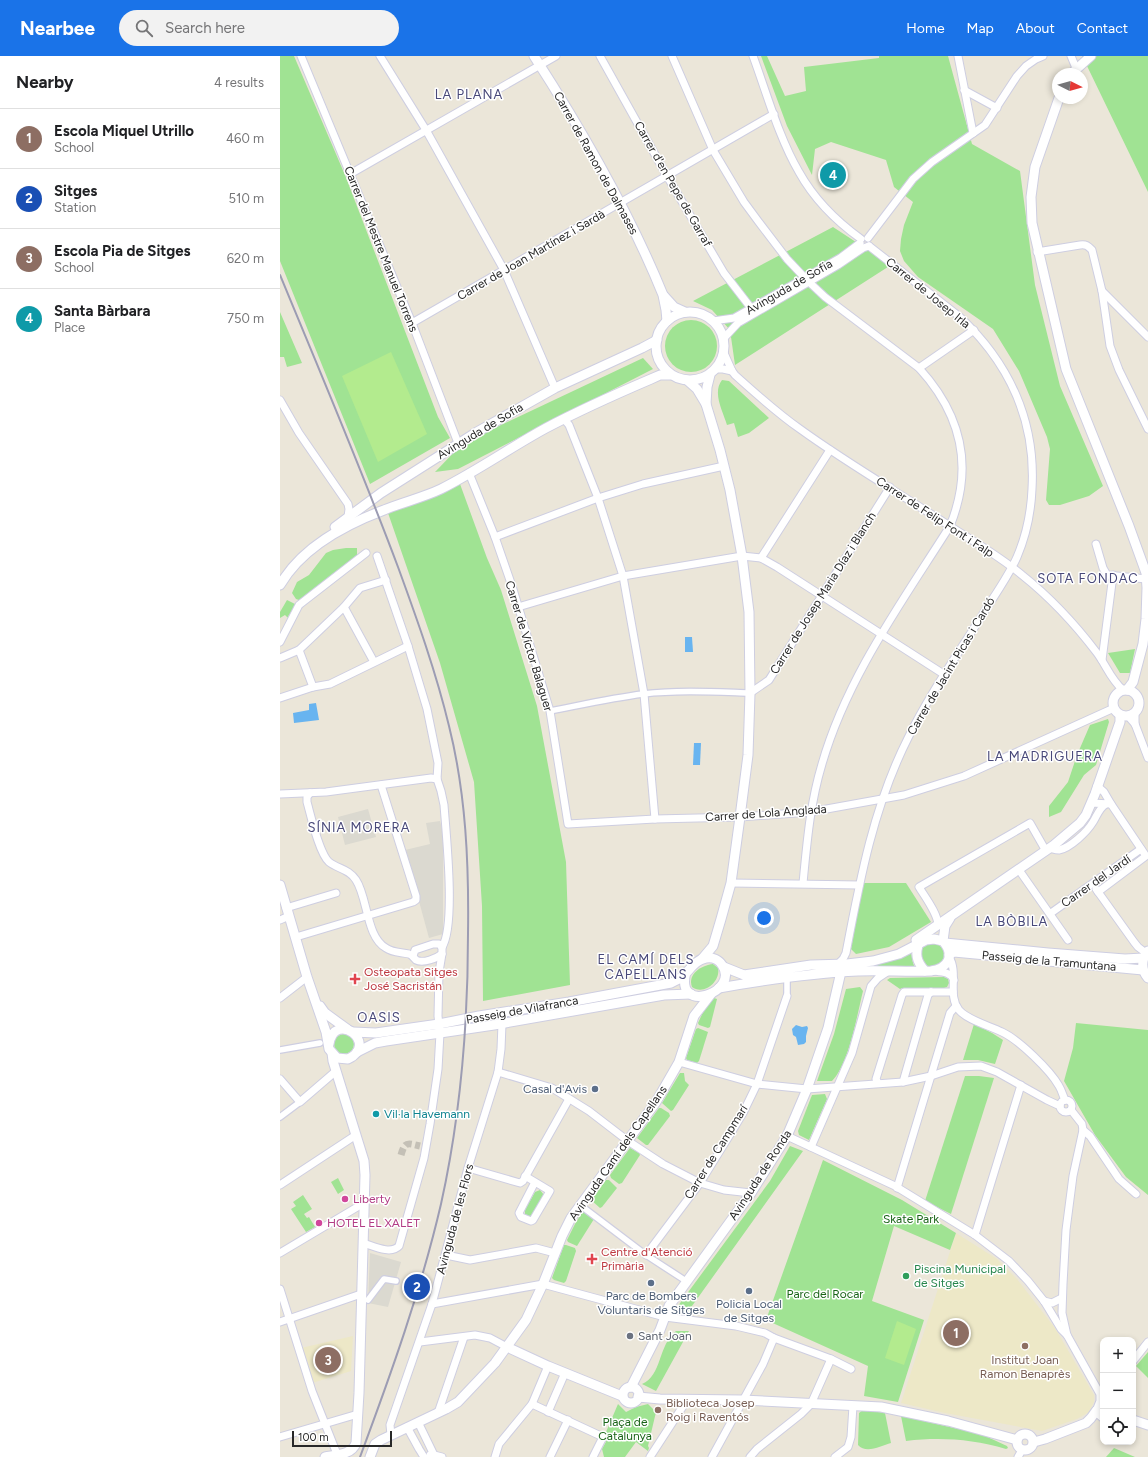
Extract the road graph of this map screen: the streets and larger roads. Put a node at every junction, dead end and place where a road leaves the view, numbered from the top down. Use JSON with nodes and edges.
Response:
{"nodes":[{"id":1,"x":301,"y":56,"type":"edge"},
{"id":2,"x":380,"y":56,"type":"edge"},
{"id":3,"x":534,"y":56,"type":"edge"},
{"id":4,"x":556,"y":56,"type":"edge"},
{"id":5,"x":600,"y":56,"type":"edge"},
{"id":6,"x":672,"y":56,"type":"edge"},
{"id":7,"x":753,"y":56,"type":"edge"},
{"id":8,"x":958,"y":56,"type":"edge"},
{"id":9,"x":1044,"y":56,"type":"edge"},
{"id":10,"x":1071,"y":56,"type":"edge"},
{"id":11,"x":1091,"y":56,"type":"edge"},
{"id":12,"x":540,"y":66,"type":"junction"},
{"id":13,"x":1073,"y":68,"type":"edge"},
{"id":14,"x":1077,"y":68,"type":"edge"},
{"id":15,"x":964,"y":90,"type":"junction"},
{"id":16,"x":1057,"y":104,"type":"edge"},
{"id":17,"x":996,"y":108,"type":"junction"},
{"id":18,"x":774,"y":114,"type":"junction"},
{"id":19,"x":426,"y":130,"type":"junction"},
{"id":20,"x":973,"y":133,"type":"junction"},
{"id":21,"x":713,"y":150,"type":"junction"},
{"id":22,"x":350,"y":174,"type":"junction"},
{"id":23,"x":667,"y":176,"type":"junction"},
{"id":24,"x":621,"y":203,"type":"junction"},
{"id":25,"x":864,"y":243,"type":"junction"},
{"id":26,"x":1037,"y":252,"type":"junction"},
{"id":27,"x":504,"y":270,"type":"junction"},
{"id":28,"x":807,"y":280,"type":"junction"},
{"id":29,"x":1102,"y":291,"type":"junction"},
{"id":30,"x":663,"y":295,"type":"junction"},
{"id":31,"x":751,"y":308,"type":"junction"},
{"id":32,"x":686,"y":312,"type":"junction"},
{"id":33,"x":667,"y":321,"type":"junction"},
{"id":34,"x":713,"y":321,"type":"junction"},
{"id":35,"x":412,"y":323,"type":"junction"},
{"id":36,"x":974,"y":330,"type":"junction"},
{"id":37,"x":724,"y":338,"type":"junction"},
{"id":38,"x":1148,"y":338,"type":"edge"},
{"id":39,"x":656,"y":340,"type":"junction"},
{"id":40,"x":724,"y":353,"type":"junction"},
{"id":41,"x":919,"y":368,"type":"junction"},
{"id":42,"x":732,"y":371,"type":"junction"},
{"id":43,"x":713,"y":372,"type":"junction"},
{"id":44,"x":670,"y":374,"type":"junction"},
{"id":45,"x":688,"y":381,"type":"junction"},
{"id":46,"x":555,"y":388,"type":"junction"},
{"id":47,"x":280,"y":401,"type":"edge"},
{"id":48,"x":706,"y":404,"type":"junction"},
{"id":49,"x":564,"y":419,"type":"junction"},
{"id":50,"x":1148,"y":429,"type":"edge"},
{"id":51,"x":458,"y":443,"type":"junction"},
{"id":52,"x":830,"y":450,"type":"junction"},
{"id":53,"x":724,"y":466,"type":"junction"},
{"id":54,"x":469,"y":473,"type":"junction"},
{"id":55,"x":890,"y":487,"type":"junction"},
{"id":56,"x":598,"y":498,"type":"junction"},
{"id":57,"x":348,"y":517,"type":"junction"},
{"id":58,"x":950,"y":526,"type":"junction"},
{"id":59,"x":495,"y":537,"type":"junction"},
{"id":60,"x":1096,"y":544,"type":"dead end"},
{"id":61,"x":317,"y":545,"type":"junction"},
{"id":62,"x":366,"y":553,"type":"dead end"},
{"id":63,"x":377,"y":556,"type":"dead end"},
{"id":64,"x":742,"y":556,"type":"junction"},
{"id":65,"x":761,"y":558,"type":"junction"},
{"id":66,"x":1012,"y":567,"type":"junction"},
{"id":67,"x":1113,"y":575,"type":"junction"},
{"id":68,"x":623,"y":576,"type":"junction"},
{"id":69,"x":1146,"y":578,"type":"junction"},
{"id":70,"x":386,"y":580,"type":"junction"},
{"id":71,"x":281,"y":581,"type":"edge"},
{"id":72,"x":821,"y":595,"type":"junction"},
{"id":73,"x":344,"y":607,"type":"junction"},
{"id":74,"x":518,"y":607,"type":"junction"},
{"id":75,"x":1147,"y":620,"type":"edge"},
{"id":76,"x":882,"y":634,"type":"junction"},
{"id":77,"x":280,"y":642,"type":"edge"},
{"id":78,"x":1146,"y":642,"type":"edge"},
{"id":79,"x":408,"y":646,"type":"junction"},
{"id":80,"x":299,"y":650,"type":"junction"},
{"id":81,"x":280,"y":658,"type":"edge"},
{"id":82,"x":1102,"y":660,"type":"junction"},
{"id":83,"x":374,"y":662,"type":"junction"},
{"id":84,"x":945,"y":675,"type":"junction"},
{"id":85,"x":313,"y":687,"type":"junction"},
{"id":86,"x":1123,"y":690,"type":"junction"},
{"id":87,"x":750,"y":693,"type":"junction"},
{"id":88,"x":644,"y":694,"type":"junction"},
{"id":89,"x":280,"y":698,"type":"edge"},
{"id":90,"x":550,"y":712,"type":"junction"},
{"id":91,"x":1124,"y":715,"type":"junction"},
{"id":92,"x":1148,"y":758,"type":"edge"},
{"id":93,"x":437,"y":779,"type":"junction"},
{"id":94,"x":381,"y":785,"type":"junction"},
{"id":95,"x":1097,"y":786,"type":"junction"},
{"id":96,"x":310,"y":793,"type":"junction"},
{"id":97,"x":280,"y":794,"type":"edge"},
{"id":98,"x":881,"y":800,"type":"junction"},
{"id":99,"x":1091,"y":803,"type":"junction"},
{"id":100,"x":1108,"y":804,"type":"junction"},
{"id":101,"x":810,"y":812,"type":"junction"},
{"id":102,"x":740,"y":816,"type":"junction"},
{"id":103,"x":655,"y":819,"type":"junction"},
{"id":104,"x":568,"y":824,"type":"joint"},
{"id":105,"x":1141,"y":849,"type":"junction"},
{"id":106,"x":1048,"y":850,"type":"junction"},
{"id":107,"x":1019,"y":870,"type":"junction"},
{"id":108,"x":731,"y":883,"type":"junction"},
{"id":109,"x":802,"y":883,"type":"junction"},
{"id":110,"x":1092,"y":884,"type":"junction"},
{"id":111,"x":859,"y":885,"type":"junction"},
{"id":112,"x":280,"y":886,"type":"edge"},
{"id":113,"x":1098,"y":892,"type":"junction"},
{"id":114,"x":336,"y":893,"type":"dead end"},
{"id":115,"x":1051,"y":913,"type":"junction"},
{"id":116,"x":285,"y":915,"type":"edge"},
{"id":117,"x":368,"y":916,"type":"junction"},
{"id":118,"x":950,"y":918,"type":"junction"},
{"id":119,"x":938,"y":925,"type":"junction"},
{"id":120,"x":296,"y":937,"type":"junction"},
{"id":121,"x":716,"y":937,"type":"junction"},
{"id":122,"x":1068,"y":940,"type":"dead end"},
{"id":123,"x":920,"y":941,"type":"junction"},
{"id":124,"x":944,"y":942,"type":"junction"},
{"id":125,"x":442,"y":951,"type":"junction"},
{"id":126,"x":846,"y":953,"type":"junction"},
{"id":127,"x":1146,"y":954,"type":"edge"},
{"id":128,"x":951,"y":955,"type":"junction"},
{"id":129,"x":413,"y":956,"type":"junction"},
{"id":130,"x":702,"y":959,"type":"junction"},
{"id":131,"x":425,"y":960,"type":"junction"},
{"id":132,"x":855,"y":963,"type":"junction"},
{"id":133,"x":721,"y":964,"type":"junction"},
{"id":134,"x":839,"y":968,"type":"junction"},
{"id":135,"x":1143,"y":970,"type":"junction"},
{"id":136,"x":928,"y":971,"type":"junction"},
{"id":137,"x":439,"y":972,"type":"junction"},
{"id":138,"x":686,"y":972,"type":"junction"},
{"id":139,"x":887,"y":972,"type":"junction"},
{"id":140,"x":308,"y":977,"type":"junction"},
{"id":141,"x":787,"y":978,"type":"junction"},
{"id":142,"x":1148,"y":978,"type":"edge"},
{"id":143,"x":954,"y":980,"type":"junction"},
{"id":144,"x":719,"y":988,"type":"junction"},
{"id":145,"x":931,"y":992,"type":"junction"},
{"id":146,"x":953,"y":992,"type":"junction"},
{"id":147,"x":711,"y":994,"type":"junction"},
{"id":148,"x":692,"y":995,"type":"junction"},
{"id":149,"x":787,"y":996,"type":"joint"},
{"id":150,"x":280,"y":998,"type":"edge"},
{"id":151,"x":316,"y":1002,"type":"junction"},
{"id":152,"x":956,"y":1006,"type":"junction"},
{"id":153,"x":694,"y":1016,"type":"junction"},
{"id":154,"x":502,"y":1024,"type":"junction"},
{"id":155,"x":440,"y":1029,"type":"junction"},
{"id":156,"x":350,"y":1031,"type":"junction"},
{"id":157,"x":320,"y":1043,"type":"dead end"},
{"id":158,"x":330,"y":1048,"type":"junction"},
{"id":159,"x":280,"y":1050,"type":"edge"},
{"id":160,"x":357,"y":1052,"type":"junction"},
{"id":161,"x":348,"y":1059,"type":"junction"},
{"id":162,"x":679,"y":1062,"type":"junction"},
{"id":163,"x":498,"y":1072,"type":"junction"},
{"id":164,"x":338,"y":1075,"type":"junction"},
{"id":165,"x":931,"y":1076,"type":"junction"},
{"id":166,"x":280,"y":1079,"type":"edge"},
{"id":167,"x":903,"y":1082,"type":"junction"},
{"id":168,"x":878,"y":1083,"type":"junction"},
{"id":169,"x":757,"y":1084,"type":"junction"},
{"id":170,"x":1021,"y":1085,"type":"junction"},
{"id":171,"x":838,"y":1086,"type":"junction"},
{"id":172,"x":807,"y":1089,"type":"junction"},
{"id":173,"x":569,"y":1099,"type":"junction"},
{"id":174,"x":300,"y":1102,"type":"junction"},
{"id":175,"x":1063,"y":1103,"type":"junction"},
{"id":176,"x":280,"y":1116,"type":"edge"},
{"id":177,"x":1083,"y":1130,"type":"junction"},
{"id":178,"x":356,"y":1135,"type":"junction"},
{"id":179,"x":787,"y":1136,"type":"junction"},
{"id":180,"x":628,"y":1140,"type":"junction"},
{"id":181,"x":427,"y":1142,"type":"junction"},
{"id":182,"x":420,"y":1146,"type":"tunnel mouth"},
{"id":183,"x":811,"y":1147,"type":"junction"},
{"id":184,"x":468,"y":1168,"type":"junction"},
{"id":185,"x":525,"y":1176,"type":"junction"},
{"id":186,"x":535,"y":1182,"type":"junction"},
{"id":187,"x":700,"y":1182,"type":"junction"},
{"id":188,"x":280,"y":1185,"type":"edge"},
{"id":189,"x":897,"y":1188,"type":"junction"},
{"id":190,"x":751,"y":1193,"type":"junction"},
{"id":191,"x":1136,"y":1194,"type":"dead end"},
{"id":192,"x":364,"y":1203,"type":"junction"},
{"id":193,"x":580,"y":1205,"type":"junction"},
{"id":194,"x":975,"y":1235,"type":"junction"},
{"id":195,"x":363,"y":1243,"type":"junction"},
{"id":196,"x":280,"y":1253,"type":"edge"},
{"id":197,"x":555,"y":1253,"type":"junction"},
{"id":198,"x":646,"y":1254,"type":"junction"},
{"id":199,"x":446,"y":1255,"type":"junction"},
{"id":200,"x":396,"y":1281,"type":"dead end"},
{"id":201,"x":686,"y":1281,"type":"junction"},
{"id":202,"x":543,"y":1284,"type":"junction"},
{"id":203,"x":280,"y":1289,"type":"edge"},
{"id":204,"x":365,"y":1297,"type":"junction"},
{"id":205,"x":1062,"y":1298,"type":"junction"},
{"id":206,"x":1044,"y":1302,"type":"junction"},
{"id":207,"x":432,"y":1304,"type":"junction"},
{"id":208,"x":665,"y":1317,"type":"junction"},
{"id":209,"x":289,"y":1320,"type":"junction"},
{"id":210,"x":280,"y":1322,"type":"edge"},
{"id":211,"x":1067,"y":1335,"type":"junction"},
{"id":212,"x":464,"y":1337,"type":"junction"},
{"id":213,"x":774,"y":1338,"type":"junction"},
{"id":214,"x":420,"y":1342,"type":"junction"},
{"id":215,"x":1148,"y":1342,"type":"edge"},
{"id":216,"x":507,"y":1346,"type":"junction"},
{"id":217,"x":1136,"y":1356,"type":"edge"},
{"id":218,"x":831,"y":1359,"type":"junction"},
{"id":219,"x":548,"y":1366,"type":"junction"},
{"id":220,"x":851,"y":1368,"type":"dead end"},
{"id":221,"x":565,"y":1373,"type":"junction"},
{"id":222,"x":632,"y":1387,"type":"junction"},
{"id":223,"x":622,"y":1396,"type":"junction"},
{"id":224,"x":638,"y":1397,"type":"junction"},
{"id":225,"x":687,"y":1400,"type":"junction"},
{"id":226,"x":742,"y":1400,"type":"junction"},
{"id":227,"x":532,"y":1404,"type":"junction"},
{"id":228,"x":811,"y":1404,"type":"junction"},
{"id":229,"x":1100,"y":1404,"type":"edge"},
{"id":230,"x":853,"y":1406,"type":"junction"},
{"id":231,"x":1097,"y":1408,"type":"junction"},
{"id":232,"x":548,"y":1412,"type":"junction"},
{"id":233,"x":1100,"y":1412,"type":"edge"},
{"id":234,"x":438,"y":1413,"type":"junction"},
{"id":235,"x":358,"y":1414,"type":"junction"},
{"id":236,"x":568,"y":1420,"type":"junction"},
{"id":237,"x":1136,"y":1421,"type":"edge"},
{"id":238,"x":418,"y":1422,"type":"junction"},
{"id":239,"x":324,"y":1424,"type":"junction"},
{"id":240,"x":1148,"y":1425,"type":"edge"},
{"id":241,"x":407,"y":1427,"type":"junction"},
{"id":242,"x":391,"y":1435,"type":"junction"},
{"id":243,"x":280,"y":1437,"type":"edge"},
{"id":244,"x":1017,"y":1440,"type":"junction"},
{"id":245,"x":1034,"y":1442,"type":"junction"},
{"id":246,"x":1020,"y":1453,"type":"edge"},
{"id":247,"x":337,"y":1454,"type":"junction"},
{"id":248,"x":434,"y":1455,"type":"junction"},
{"id":249,"x":324,"y":1457,"type":"edge"},
{"id":250,"x":370,"y":1457,"type":"edge"},
{"id":251,"x":424,"y":1457,"type":"edge"},
{"id":252,"x":442,"y":1457,"type":"edge"},
{"id":253,"x":495,"y":1457,"type":"edge"},
{"id":254,"x":550,"y":1457,"type":"edge"},
{"id":255,"x":593,"y":1457,"type":"edge"},
{"id":256,"x":650,"y":1457,"type":"edge"},
{"id":257,"x":712,"y":1457,"type":"edge"},
{"id":258,"x":750,"y":1457,"type":"edge"},
{"id":259,"x":835,"y":1457,"type":"edge"}],
"edges":[{"from":1,"to":22,"type":"street","name":"Carrer del Mestre Manuel Torrens"},
{"from":2,"to":19,"type":"street"},
{"from":3,"to":12,"type":"street","name":"Carrer de Ramon de Dalmases"},
{"from":4,"to":12,"type":"street"},
{"from":5,"to":23,"type":"street","name":"Carrer d'en Pepe de Garraf"},
{"from":6,"to":21,"type":"street"},
{"from":7,"to":18,"type":"street","name":"Carrer de Josep Irla"},
{"from":8,"to":15,"type":"street"},
{"from":9,"to":17,"type":"street","name":"Avinguda de Sofia"},
{"from":10,"to":13,"type":"street"},
{"from":11,"to":14,"type":"street"},
{"from":12,"to":19,"type":"street"},
{"from":12,"to":24,"type":"street","name":"Carrer de Ramon de Dalmases"},
{"from":15,"to":17,"type":"street"},
{"from":15,"to":20,"type":"street"},
{"from":16,"to":26,"type":"street"},
{"from":17,"to":20,"type":"street","name":"Avinguda de Sofia"},
{"from":18,"to":21,"type":"street","name":"Carrer de Joan Martínez i Sardà"},
{"from":18,"to":25,"type":"street","name":"Carrer de Josep Irla"},
{"from":19,"to":22,"type":"street"},
{"from":19,"to":27,"type":"street"},
{"from":20,"to":25,"type":"street","name":"Avinguda de Sofia"},
{"from":21,"to":23,"type":"street","name":"Carrer de Joan Martínez i Sardà"},
{"from":21,"to":28,"type":"street"},
{"from":22,"to":35,"type":"street","name":"Carrer del Mestre Manuel Torrens"},
{"from":23,"to":24,"type":"street","name":"Carrer de Joan Martínez i Sardà"},
{"from":23,"to":31,"type":"street","name":"Carrer d'en Pepe de Garraf"},
{"from":24,"to":27,"type":"street","name":"Carrer de Joan Martínez i Sardà"},
{"from":24,"to":30,"type":"street","name":"Carrer de Ramon de Dalmases"},
{"from":25,"to":28,"type":"street","name":"Avinguda de Sofia"},
{"from":25,"to":36,"type":"street","name":"Carrer de Josep Irla"},
{"from":26,"to":29,"type":"street"},
{"from":26,"to":69,"type":"street"},
{"from":27,"to":35,"type":"street","name":"Carrer de Joan Martínez i Sardà"},
{"from":27,"to":46,"type":"street"},
{"from":28,"to":31,"type":"street","name":"Avinguda de Sofia"},
{"from":28,"to":37,"type":"street","name":"Avinguda de Sofia"},
{"from":28,"to":41,"type":"street"},
{"from":29,"to":38,"type":"street"},
{"from":29,"to":50,"type":"street"},
{"from":30,"to":32,"type":"street","name":"Carrer de Ramon de Dalmases"},
{"from":30,"to":33,"type":"street","name":"Carrer de Ramon de Dalmases"},
{"from":31,"to":34,"type":"street","name":"Avinguda de Sofia"},
{"from":32,"to":33,"type":"street"},
{"from":32,"to":34,"type":"street"},
{"from":33,"to":39,"type":"street"},
{"from":34,"to":37,"type":"street"},
{"from":35,"to":51,"type":"street","name":"Carrer del Mestre Manuel Torrens"},
{"from":36,"to":41,"type":"street"},
{"from":36,"to":66,"type":"street","name":"Carrer de Josep Irla"},
{"from":37,"to":40,"type":"street"},
{"from":39,"to":44,"type":"street"},
{"from":39,"to":46,"type":"street","name":"Avinguda de Sofia"},
{"from":40,"to":42,"type":"street","name":"Carrer de Felip Font i Falp"},
{"from":40,"to":43,"type":"street"},
{"from":41,"to":58,"type":"street"},
{"from":42,"to":43,"type":"street"},
{"from":42,"to":52,"type":"street","name":"Carrer de Felip Font i Falp"},
{"from":43,"to":45,"type":"street"},
{"from":43,"to":48,"type":"street"},
{"from":44,"to":45,"type":"street"},
{"from":44,"to":49,"type":"street","name":"Avinguda de Sofia"},
{"from":45,"to":48,"type":"street"},
{"from":46,"to":51,"type":"street","name":"Avinguda de Sofia"},
{"from":47,"to":57,"type":"street"},
{"from":48,"to":53,"type":"street"},
{"from":49,"to":54,"type":"street","name":"Avinguda de Sofia"},
{"from":49,"to":56,"type":"street"},
{"from":51,"to":57,"type":"street","name":"Avinguda de Sofia"},
{"from":52,"to":55,"type":"street","name":"Carrer de Felip Font i Falp"},
{"from":52,"to":65,"type":"street"},
{"from":53,"to":56,"type":"street"},
{"from":53,"to":64,"type":"street"},
{"from":54,"to":59,"type":"street","name":"Carrer de Víctor Balaguer"},
{"from":54,"to":61,"type":"street","name":"Avinguda de Sofia"},
{"from":55,"to":58,"type":"street","name":"Carrer de Felip Font i Falp"},
{"from":55,"to":72,"type":"street","name":"Carrer de Josep Maria Díaz i Blanch"},
{"from":56,"to":59,"type":"street"},
{"from":56,"to":68,"type":"street"},
{"from":57,"to":61,"type":"street","name":"Avinguda de Sofia"},
{"from":58,"to":66,"type":"street","name":"Carrer de Felip Font i Falp"},
{"from":58,"to":76,"type":"street"},
{"from":59,"to":74,"type":"street","name":"Carrer de Víctor Balaguer"},
{"from":60,"to":67,"type":"street"},
{"from":61,"to":71,"type":"street","name":"Avinguda de Sofia"},
{"from":62,"to":77,"type":"street"},
{"from":63,"to":70,"type":"street"},
{"from":64,"to":65,"type":"street"},
{"from":64,"to":68,"type":"street"},
{"from":64,"to":87,"type":"street"},
{"from":65,"to":72,"type":"street"},
{"from":66,"to":82,"type":"street","name":"Carrer de Felip Font i Falp"},
{"from":66,"to":84,"type":"street","name":"Carrer de Jacint Picas i Cardó"},
{"from":67,"to":69,"type":"street"},
{"from":67,"to":82,"type":"street"},
{"from":68,"to":74,"type":"street"},
{"from":68,"to":88,"type":"street"},
{"from":69,"to":75,"type":"street"},
{"from":70,"to":73,"type":"street"},
{"from":70,"to":79,"type":"street"},
{"from":72,"to":76,"type":"street"},
{"from":72,"to":87,"type":"street","name":"Carrer de Josep Maria Díaz i Blanch"},
{"from":73,"to":80,"type":"street"},
{"from":73,"to":83,"type":"street"},
{"from":74,"to":90,"type":"street","name":"Carrer de Víctor Balaguer"},
{"from":75,"to":78,"type":"street"},
{"from":76,"to":84,"type":"street"},
{"from":76,"to":101,"type":"street"},
{"from":78,"to":86,"type":"street"},
{"from":79,"to":83,"type":"street"},
{"from":79,"to":93,"type":"street"},
{"from":80,"to":81,"type":"street"},
{"from":80,"to":85,"type":"street"},
{"from":82,"to":86,"type":"street","name":"Carrer de Felip Font i Falp"},
{"from":83,"to":85,"type":"street"},
{"from":84,"to":98,"type":"street","name":"Carrer de Jacint Picas i Cardó"},
{"from":85,"to":89,"type":"street"},
{"from":86,"to":91,"type":"street"},
{"from":86,"to":91,"type":"street"},
{"from":87,"to":88,"type":"street"},
{"from":87,"to":102,"type":"street"},
{"from":88,"to":90,"type":"street"},
{"from":88,"to":103,"type":"street"},
{"from":90,"to":104,"type":"street","name":"Carrer de Víctor Balaguer"},
{"from":91,"to":92,"type":"street"},
{"from":91,"to":95,"type":"street"},
{"from":91,"to":98,"type":"street","name":"Carrer de Lola Anglada"},
{"from":93,"to":94,"type":"street"},
{"from":93,"to":125,"type":"street"},
{"from":94,"to":96,"type":"street"},
{"from":94,"to":117,"type":"street"},
{"from":95,"to":99,"type":"street"},
{"from":95,"to":100,"type":"street"},
{"from":96,"to":97,"type":"street"},
{"from":96,"to":117,"type":"street"},
{"from":98,"to":101,"type":"street","name":"Carrer de Lola Anglada"},
{"from":98,"to":111,"type":"street","name":"Carrer de Jacint Picas i Cardó"},
{"from":99,"to":100,"type":"street"},
{"from":99,"to":106,"type":"street"},
{"from":100,"to":105,"type":"street"},
{"from":100,"to":106,"type":"street"},
{"from":101,"to":102,"type":"street","name":"Carrer de Lola Anglada"},
{"from":101,"to":109,"type":"street"},
{"from":102,"to":103,"type":"street","name":"Carrer de Lola Anglada"},
{"from":102,"to":108,"type":"street"},
{"from":103,"to":104,"type":"street","name":"Carrer de Lola Anglada"},
{"from":105,"to":110,"type":"street","name":"Carrer del Jardí"},
{"from":105,"to":113,"type":"street","name":"Carrer del Jardí"},
{"from":106,"to":107,"type":"street"},
{"from":106,"to":119,"type":"street"},
{"from":107,"to":115,"type":"street"},
{"from":107,"to":118,"type":"street"},
{"from":108,"to":109,"type":"street"},
{"from":108,"to":121,"type":"street"},
{"from":109,"to":111,"type":"street"},
{"from":110,"to":113,"type":"street"},
{"from":110,"to":115,"type":"street","name":"Carrer del Jardí"},
{"from":111,"to":126,"type":"street","name":"Carrer de Jacint Picas i Cardó"},
{"from":112,"to":116,"type":"street"},
{"from":113,"to":127,"type":"street"},
{"from":114,"to":116,"type":"street"},
{"from":115,"to":122,"type":"street"},
{"from":116,"to":120,"type":"street"},
{"from":117,"to":120,"type":"street"},
{"from":117,"to":129,"type":"street"},
{"from":118,"to":119,"type":"street"},
{"from":118,"to":124,"type":"street"},
{"from":119,"to":123,"type":"street"},
{"from":120,"to":140,"type":"street"},
{"from":121,"to":130,"type":"street"},
{"from":121,"to":133,"type":"street"},
{"from":123,"to":124,"type":"street"},
{"from":123,"to":132,"type":"street"},
{"from":123,"to":136,"type":"street"},
{"from":124,"to":127,"type":"street","name":"Passeig de la Tramuntana"},
{"from":124,"to":128,"type":"street"},
{"from":125,"to":129,"type":"street"},
{"from":125,"to":131,"type":"street"},
{"from":125,"to":137,"type":"street"},
{"from":126,"to":132,"type":"street"},
{"from":126,"to":134,"type":"street","name":"Carrer de Jacint Picas i Cardó"},
{"from":127,"to":135,"type":"street"},
{"from":128,"to":135,"type":"street","name":"Passeig de la Tramuntana"},
{"from":128,"to":136,"type":"street"},
{"from":128,"to":143,"type":"street"},
{"from":129,"to":131,"type":"street"},
{"from":130,"to":133,"type":"street"},
{"from":130,"to":138,"type":"street"},
{"from":131,"to":137,"type":"street"},
{"from":132,"to":134,"type":"street"},
{"from":133,"to":134,"type":"street"},
{"from":133,"to":144,"type":"street"},
{"from":134,"to":139,"type":"street"},
{"from":134,"to":141,"type":"street"},
{"from":134,"to":172,"type":"street","name":"Avinguda de Ronda"},
{"from":135,"to":142,"type":"street"},
{"from":136,"to":139,"type":"street"},
{"from":136,"to":143,"type":"street"},
{"from":137,"to":155,"type":"street"},
{"from":138,"to":148,"type":"street"},
{"from":138,"to":155,"type":"street","name":"Passeig de Vilafranca"},
{"from":139,"to":171,"type":"street"},
{"from":140,"to":150,"type":"street"},
{"from":140,"to":151,"type":"street"},
{"from":141,"to":144,"type":"street"},
{"from":141,"to":149,"type":"street"},
{"from":143,"to":146,"type":"street"},
{"from":144,"to":147,"type":"street"},
{"from":145,"to":146,"type":"street"},
{"from":145,"to":167,"type":"street"},
{"from":145,"to":168,"type":"street"},
{"from":146,"to":152,"type":"street"},
{"from":147,"to":148,"type":"street"},
{"from":147,"to":153,"type":"street","name":"Avinguda Camí dels Capellans"},
{"from":148,"to":153,"type":"street","name":"Avinguda Camí dels Capellans"},
{"from":148,"to":154,"type":"street","name":"Passeig de Vilafranca"},
{"from":149,"to":169,"type":"street","name":"Carrer de Campmarí"},
{"from":151,"to":156,"type":"street"},
{"from":151,"to":158,"type":"street"},
{"from":152,"to":165,"type":"street"},
{"from":152,"to":175,"type":"street"},
{"from":153,"to":162,"type":"street","name":"Avinguda Camí dels Capellans"},
{"from":154,"to":155,"type":"street","name":"Passeig de Vilafranca"},
{"from":154,"to":163,"type":"street","name":"Avinguda de les Flors"},
{"from":155,"to":156,"type":"street","name":"Passeig de Vilafranca"},
{"from":155,"to":160,"type":"street","name":"Passeig de Vilafranca"},
{"from":155,"to":181,"type":"street"},
{"from":156,"to":158,"type":"street"},
{"from":156,"to":160,"type":"street"},
{"from":157,"to":159,"type":"street"},
{"from":158,"to":161,"type":"street"},
{"from":158,"to":164,"type":"street"},
{"from":160,"to":161,"type":"street"},
{"from":161,"to":164,"type":"street"},
{"from":162,"to":169,"type":"street"},
{"from":162,"to":180,"type":"street","name":"Avinguda Camí dels Capellans"},
{"from":163,"to":173,"type":"street"},
{"from":163,"to":184,"type":"street","name":"Avinguda de les Flors"},
{"from":164,"to":174,"type":"street"},
{"from":164,"to":178,"type":"street"},
{"from":165,"to":167,"type":"street"},
{"from":165,"to":170,"type":"street"},
{"from":165,"to":189,"type":"street"},
{"from":166,"to":174,"type":"street"},
{"from":167,"to":168,"type":"street"},
{"from":168,"to":171,"type":"street"},
{"from":169,"to":172,"type":"street"},
{"from":169,"to":187,"type":"street","name":"Carrer de Campmarí"},
{"from":170,"to":175,"type":"street"},
{"from":170,"to":194,"type":"street"},
{"from":171,"to":172,"type":"street"},
{"from":171,"to":183,"type":"street"},
{"from":172,"to":179,"type":"street","name":"Avinguda de Ronda"},
{"from":173,"to":180,"type":"street"},
{"from":173,"to":185,"type":"street"},
{"from":174,"to":176,"type":"street"},
{"from":175,"to":177,"type":"street"},
{"from":177,"to":191,"type":"street"},
{"from":177,"to":205,"type":"street"},
{"from":178,"to":188,"type":"street"},
{"from":178,"to":192,"type":"street"},
{"from":179,"to":183,"type":"street"},
{"from":179,"to":190,"type":"street","name":"Avinguda de Ronda"},
{"from":180,"to":187,"type":"street"},
{"from":180,"to":193,"type":"street","name":"Avinguda Camí dels Capellans"},
{"from":181,"to":182,"type":"street"},
{"from":181,"to":195,"type":"street"},
{"from":183,"to":189,"type":"street"},
{"from":184,"to":185,"type":"street"},
{"from":184,"to":199,"type":"street","name":"Avinguda de les Flors"},
{"from":185,"to":186,"type":"street"},
{"from":186,"to":186,"type":"street"},
{"from":187,"to":190,"type":"street"},
{"from":187,"to":198,"type":"street","name":"Carrer de Campmarí"},
{"from":189,"to":194,"type":"street"},
{"from":190,"to":201,"type":"street","name":"Avinguda de Ronda"},
{"from":192,"to":195,"type":"street"},
{"from":192,"to":196,"type":"street"},
{"from":193,"to":197,"type":"street","name":"Avinguda Camí dels Capellans"},
{"from":193,"to":198,"type":"street"},
{"from":194,"to":206,"type":"street"},
{"from":195,"to":204,"type":"street"},
{"from":197,"to":199,"type":"street"},
{"from":197,"to":202,"type":"street","name":"Avinguda Camí dels Capellans"},
{"from":198,"to":201,"type":"street"},
{"from":199,"to":207,"type":"street","name":"Avinguda de les Flors"},
{"from":200,"to":204,"type":"street"},
{"from":201,"to":208,"type":"street","name":"Avinguda de Ronda"},
{"from":202,"to":207,"type":"street"},
{"from":202,"to":208,"type":"street"},
{"from":202,"to":216,"type":"street","name":"Avinguda Camí dels Capellans"},
{"from":203,"to":209,"type":"street"},
{"from":204,"to":209,"type":"street"},
{"from":204,"to":235,"type":"street"},
{"from":205,"to":206,"type":"street"},
{"from":205,"to":211,"type":"street"},
{"from":206,"to":211,"type":"street"},
{"from":207,"to":214,"type":"street","name":"Avinguda de les Flors"},
{"from":208,"to":213,"type":"street"},
{"from":208,"to":222,"type":"street","name":"Avinguda de Ronda"},
{"from":209,"to":210,"type":"street"},
{"from":209,"to":239,"type":"street"},
{"from":211,"to":231,"type":"street"},
{"from":212,"to":214,"type":"street"},
{"from":212,"to":216,"type":"street"},
{"from":212,"to":234,"type":"street"},
{"from":213,"to":218,"type":"street"},
{"from":213,"to":226,"type":"street"},
{"from":214,"to":242,"type":"street","name":"Avinguda de les Flors"},
{"from":215,"to":217,"type":"street"},
{"from":216,"to":219,"type":"street"},
{"from":216,"to":234,"type":"street","name":"Avinguda Camí dels Capellans"},
{"from":218,"to":220,"type":"street"},
{"from":218,"to":228,"type":"street"},
{"from":219,"to":221,"type":"street"},
{"from":219,"to":227,"type":"street"},
{"from":221,"to":223,"type":"street"},
{"from":221,"to":232,"type":"street"},
{"from":222,"to":223,"type":"street"},
{"from":222,"to":224,"type":"street"},
{"from":223,"to":224,"type":"street"},
{"from":224,"to":225,"type":"street"},
{"from":225,"to":226,"type":"street"},
{"from":225,"to":256,"type":"street"},
{"from":226,"to":228,"type":"street"},
{"from":226,"to":257,"type":"street"},
{"from":227,"to":232,"type":"street"},
{"from":227,"to":253,"type":"street"},
{"from":228,"to":230,"type":"street"},
{"from":228,"to":258,"type":"street"},
{"from":229,"to":231,"type":"street"},
{"from":230,"to":244,"type":"street"},
{"from":230,"to":259,"type":"street"},
{"from":231,"to":233,"type":"street"},
{"from":231,"to":245,"type":"street"},
{"from":232,"to":236,"type":"street"},
{"from":234,"to":238,"type":"street","name":"Avinguda Camí dels Capellans"},
{"from":235,"to":239,"type":"street"},
{"from":235,"to":247,"type":"street"},
{"from":236,"to":254,"type":"street"},
{"from":236,"to":255,"type":"street"},
{"from":237,"to":240,"type":"street"},
{"from":238,"to":241,"type":"street","name":"Avinguda Camí dels Capellans"},
{"from":238,"to":248,"type":"street"},
{"from":239,"to":243,"type":"street"},
{"from":239,"to":247,"type":"street"},
{"from":241,"to":242,"type":"street","name":"Avinguda Camí dels Capellans"},
{"from":241,"to":251,"type":"street"},
{"from":242,"to":250,"type":"street","name":"Avinguda Camí dels Capellans"},
{"from":244,"to":245,"type":"street"},
{"from":244,"to":246,"type":"street"},
{"from":245,"to":246,"type":"street"},
{"from":247,"to":249,"type":"street"},
{"from":248,"to":251,"type":"street"},
{"from":248,"to":252,"type":"street"}]}
